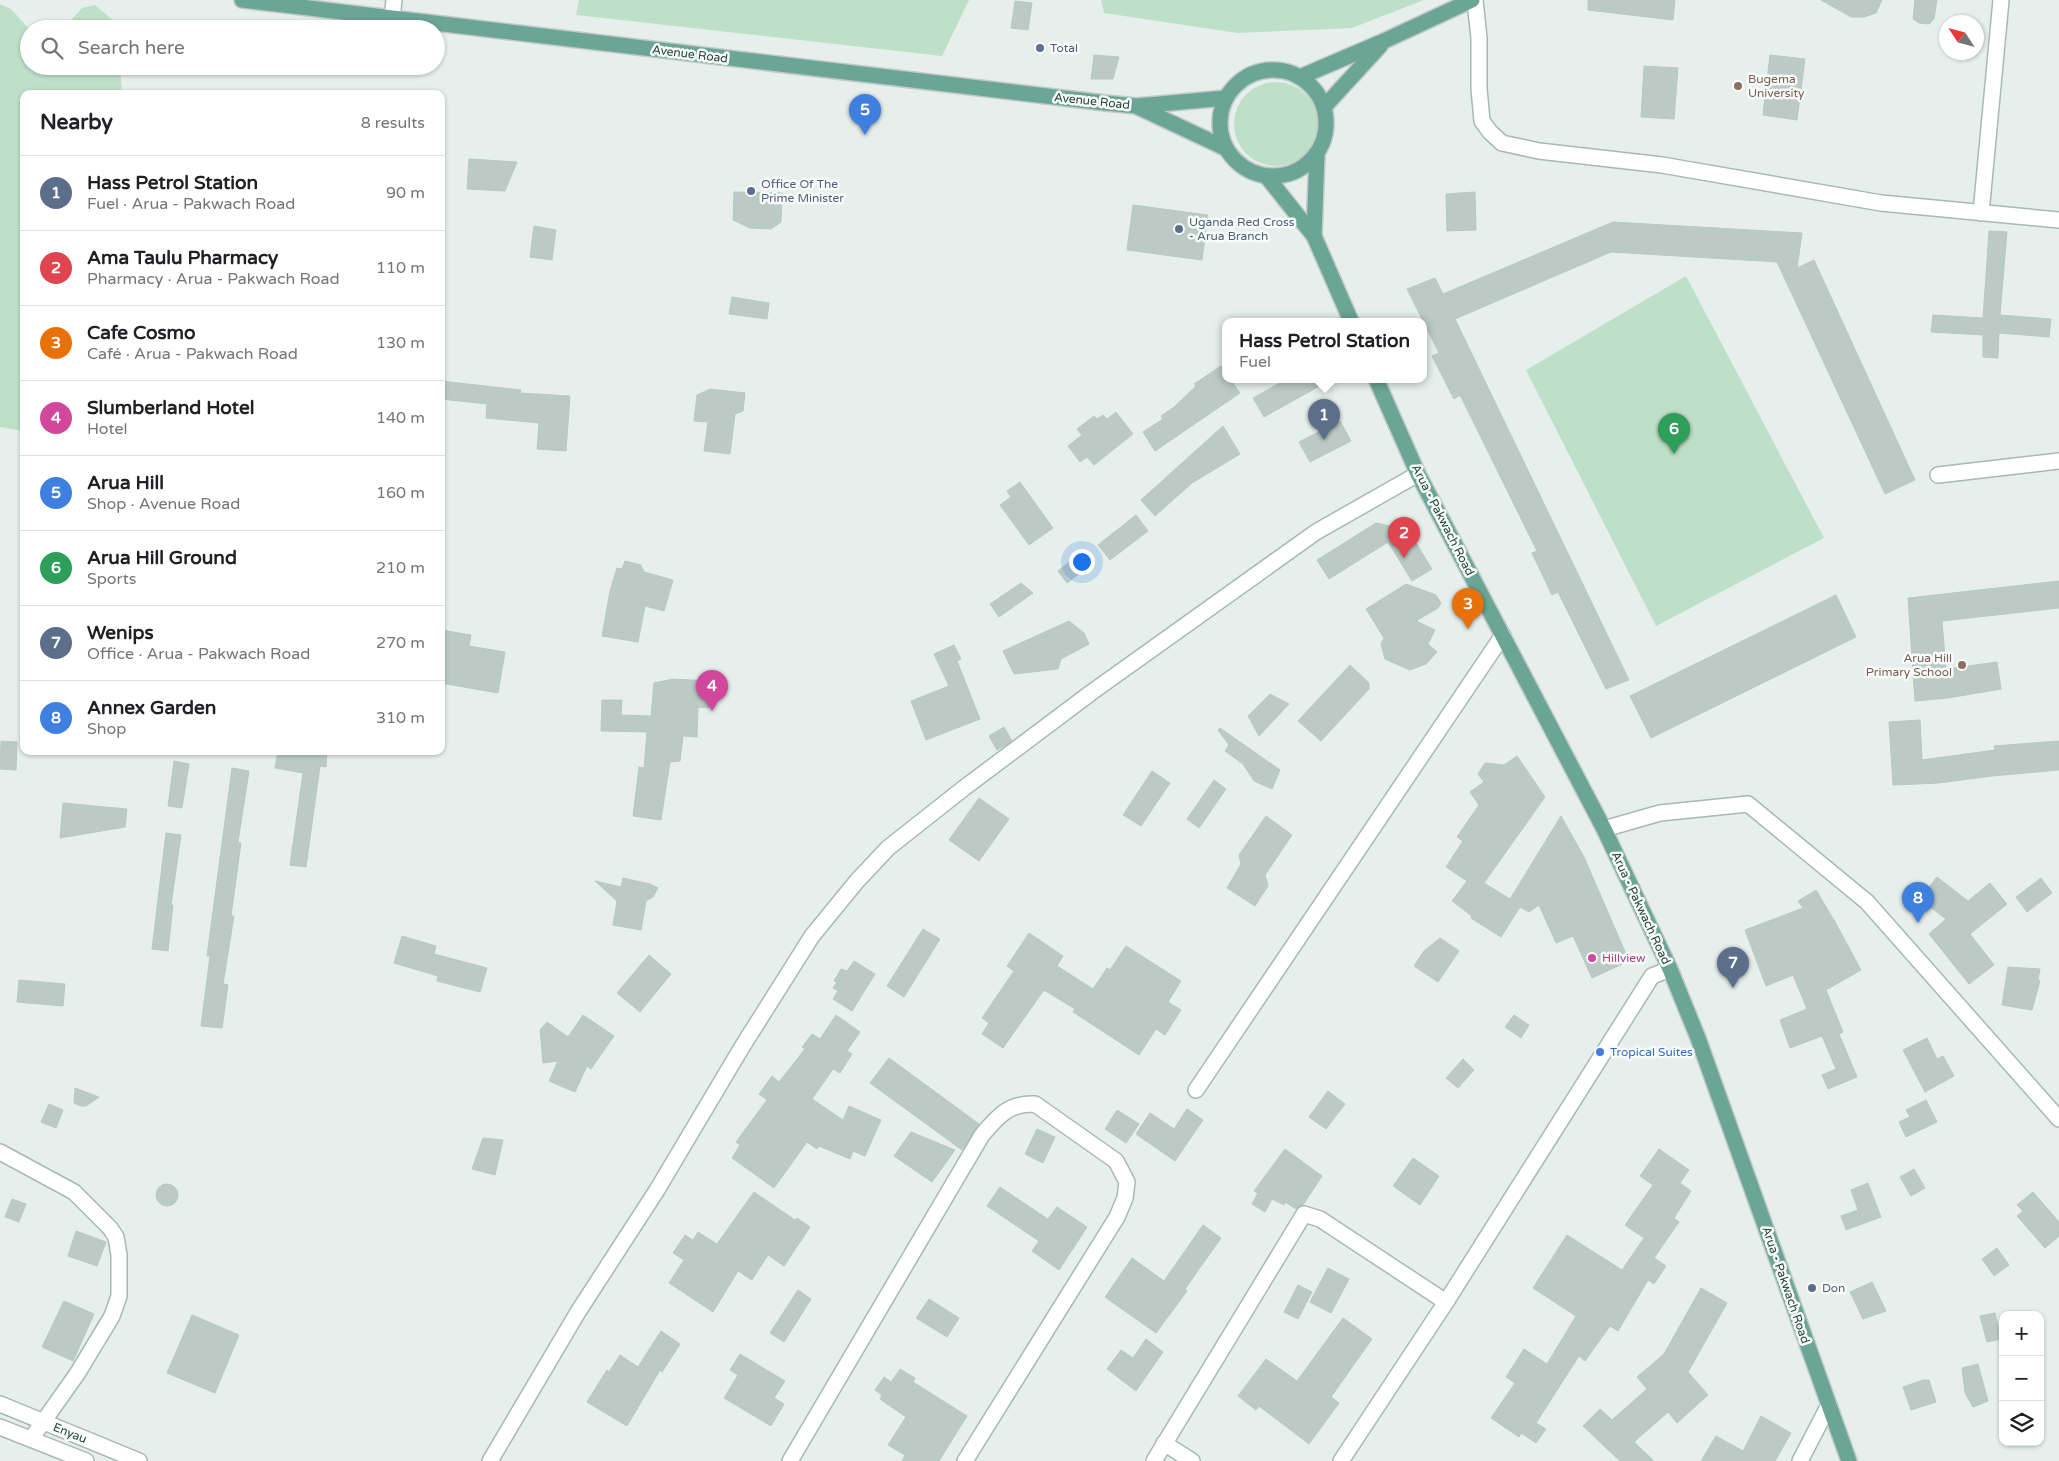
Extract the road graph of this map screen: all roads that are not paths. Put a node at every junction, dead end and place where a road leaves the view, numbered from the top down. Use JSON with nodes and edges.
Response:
{"nodes":[{"id":1,"x":242,"y":0,"type":"edge"},
{"id":2,"x":394,"y":0,"type":"edge"},
{"id":3,"x":1473,"y":0,"type":"edge"},
{"id":4,"x":2001,"y":0,"type":"edge"},
{"id":5,"x":392,"y":18,"type":"junction"},
{"id":6,"x":409,"y":20,"type":"edge"},
{"id":7,"x":445,"y":24,"type":"edge"},
{"id":8,"x":1384,"y":41,"type":"junction"},
{"id":9,"x":1300,"y":76,"type":"junction"},
{"id":10,"x":1226,"y":98,"type":"junction"},
{"id":11,"x":1137,"y":106,"type":"junction"},
{"id":12,"x":1325,"y":106,"type":"junction"},
{"id":13,"x":1226,"y":148,"type":"junction"},
{"id":14,"x":1317,"y":154,"type":"junction"},
{"id":15,"x":1267,"y":177,"type":"junction"},
{"id":16,"x":1982,"y":213,"type":"junction"},
{"id":17,"x":2059,"y":220,"type":"edge"},
{"id":18,"x":1314,"y":236,"type":"junction"},
{"id":19,"x":1350,"y":318,"type":"edge"},
{"id":20,"x":1378,"y":383,"type":"edge"},
{"id":21,"x":2059,"y":461,"type":"edge"},
{"id":22,"x":1418,"y":474,"type":"junction"},
{"id":23,"x":1938,"y":474,"type":"dead end"},
{"id":24,"x":1503,"y":635,"type":"junction"},
{"id":25,"x":1604,"y":829,"type":"junction"},
{"id":26,"x":1670,"y":969,"type":"junction"},
{"id":27,"x":1196,"y":1090,"type":"dead end"},
{"id":28,"x":2059,"y":1119,"type":"edge"},
{"id":29,"x":0,"y":1152,"type":"edge"},
{"id":30,"x":1446,"y":1302,"type":"junction"},
{"id":31,"x":0,"y":1404,"type":"edge"},
{"id":32,"x":1829,"y":1405,"type":"junction"},
{"id":33,"x":42,"y":1421,"type":"junction"},
{"id":34,"x":0,"y":1426,"type":"edge"},
{"id":35,"x":31,"y":1439,"type":"junction"},
{"id":36,"x":1164,"y":1443,"type":"junction"},
{"id":37,"x":86,"y":1461,"type":"edge"},
{"id":38,"x":139,"y":1461,"type":"edge"},
{"id":39,"x":490,"y":1461,"type":"edge"},
{"id":40,"x":790,"y":1461,"type":"edge"},
{"id":41,"x":965,"y":1461,"type":"edge"},
{"id":42,"x":1154,"y":1461,"type":"edge"},
{"id":43,"x":1192,"y":1461,"type":"edge"},
{"id":44,"x":1341,"y":1461,"type":"edge"},
{"id":45,"x":1800,"y":1461,"type":"edge"},
{"id":46,"x":1849,"y":1461,"type":"edge"}],
"edges":[{"from":1,"to":5,"type":"main road","name":"Avenue Road"},
{"from":2,"to":5,"type":"street"},
{"from":3,"to":8,"type":"main road"},
{"from":3,"to":16,"type":"street"},
{"from":4,"to":16,"type":"street"},
{"from":5,"to":6,"type":"main road","name":"Avenue Road"},
{"from":7,"to":11,"type":"main road","name":"Avenue Road"},
{"from":8,"to":9,"type":"main road"},
{"from":8,"to":12,"type":"main road"},
{"from":9,"to":10,"type":"main road"},
{"from":9,"to":12,"type":"main road"},
{"from":10,"to":11,"type":"main road","name":"Avenue Road"},
{"from":10,"to":13,"type":"main road"},
{"from":11,"to":13,"type":"main road","name":"Avenue Road"},
{"from":12,"to":14,"type":"main road"},
{"from":13,"to":15,"type":"main road"},
{"from":14,"to":15,"type":"main road"},
{"from":14,"to":18,"type":"main road"},
{"from":15,"to":18,"type":"main road"},
{"from":16,"to":17,"type":"street"},
{"from":18,"to":19,"type":"main road"},
{"from":20,"to":22,"type":"main road","name":"Arua - Pakwach Road"},
{"from":21,"to":23,"type":"street"},
{"from":22,"to":24,"type":"main road","name":"Arua - Pakwach Road"},
{"from":22,"to":39,"type":"street"},
{"from":24,"to":25,"type":"main road","name":"Arua - Pakwach Road"},
{"from":24,"to":27,"type":"street"},
{"from":25,"to":26,"type":"main road","name":"Arua - Pakwach Road"},
{"from":25,"to":28,"type":"street"},
{"from":26,"to":30,"type":"street"},
{"from":26,"to":32,"type":"main road","name":"Arua - Pakwach Road"},
{"from":29,"to":33,"type":"street"},
{"from":30,"to":36,"type":"street"},
{"from":30,"to":44,"type":"street"},
{"from":31,"to":33,"type":"street","name":"Enyau"},
{"from":32,"to":45,"type":"street"},
{"from":32,"to":46,"type":"main road","name":"Arua - Pakwach Road"},
{"from":33,"to":35,"type":"street"},
{"from":33,"to":38,"type":"street","name":"Enyau"},
{"from":34,"to":35,"type":"street","name":"Enyau"},
{"from":35,"to":37,"type":"street","name":"Enyau"},
{"from":36,"to":42,"type":"street"},
{"from":36,"to":43,"type":"street"},
{"from":40,"to":41,"type":"street"}]}
